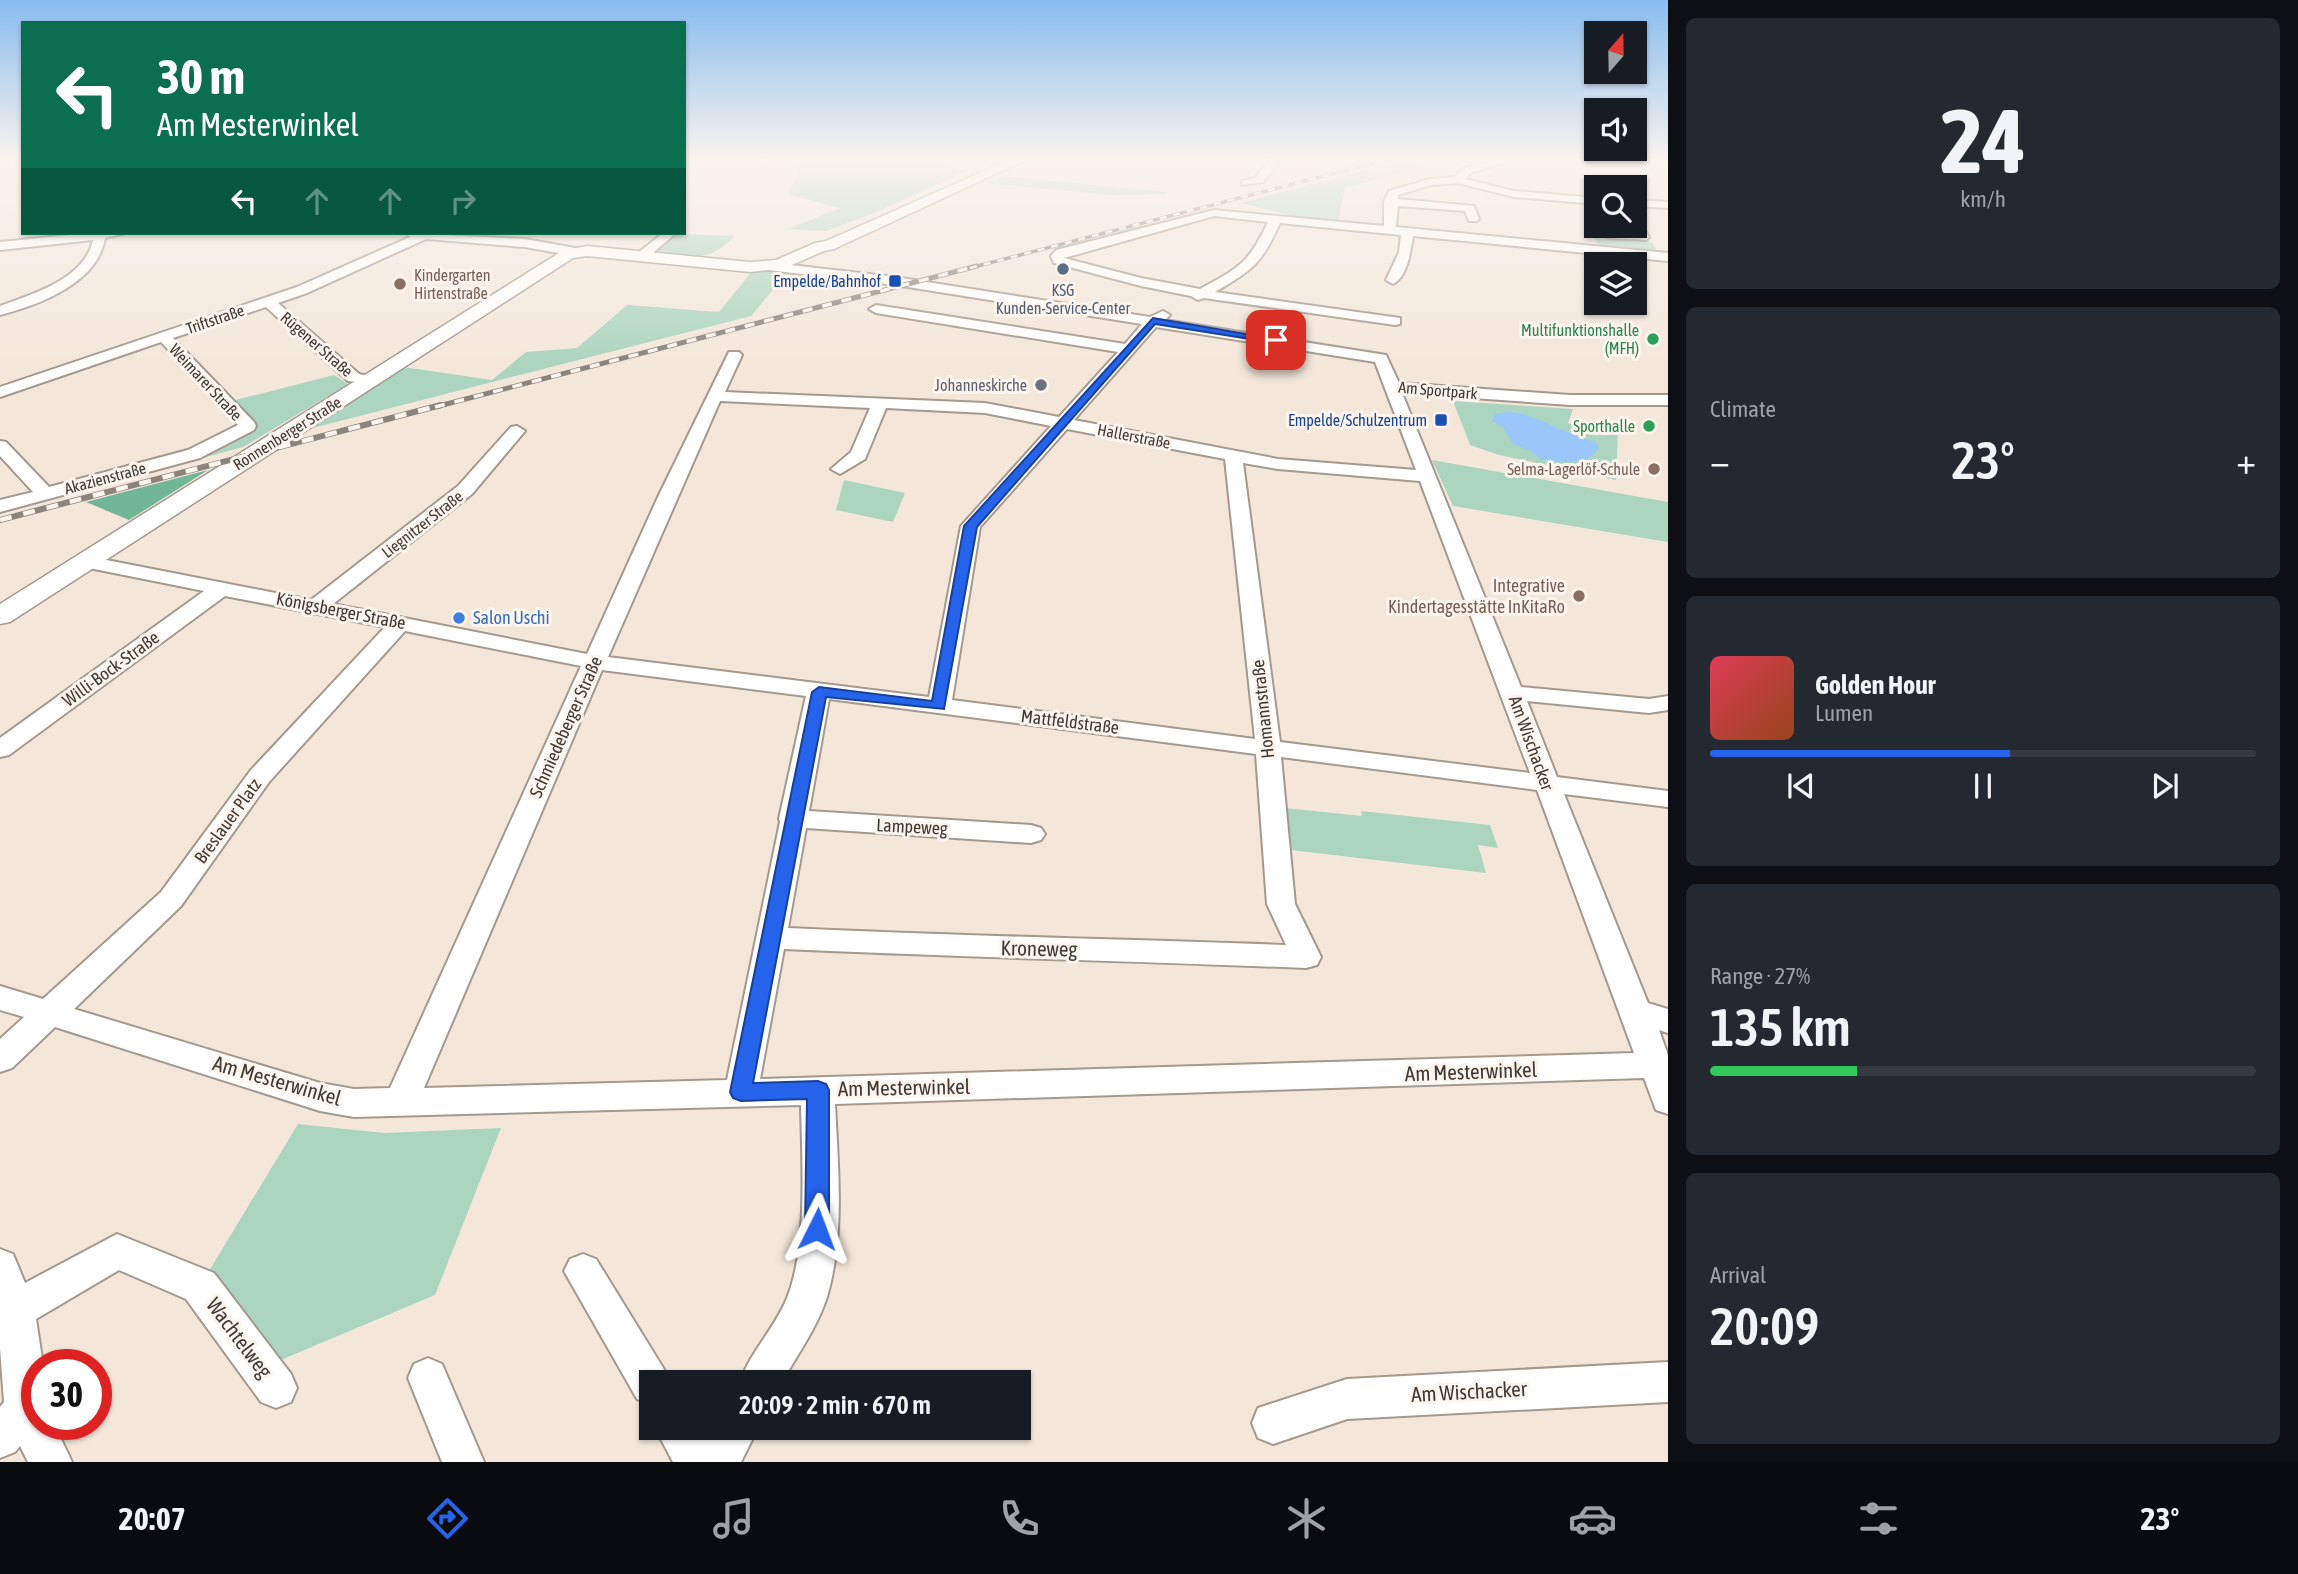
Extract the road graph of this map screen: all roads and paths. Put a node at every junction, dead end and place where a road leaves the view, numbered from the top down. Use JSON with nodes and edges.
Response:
{"nodes":[{"id":1,"x":859,"y":226,"type":"edge"},
{"id":2,"x":872,"y":226,"type":"edge"},
{"id":3,"x":1161,"y":226,"type":"edge"},
{"id":4,"x":1272,"y":226,"type":"edge"},
{"id":5,"x":1361,"y":226,"type":"edge"},
{"id":6,"x":1390,"y":229,"type":"joint"},
{"id":7,"x":1408,"y":231,"type":"junction"},
{"id":8,"x":100,"y":235,"type":"joint"},
{"id":9,"x":425,"y":235,"type":"joint"},
{"id":10,"x":539,"y":235,"type":"edge"},
{"id":11,"x":668,"y":235,"type":"edge"},
{"id":12,"x":525,"y":243,"type":"junction"},
{"id":13,"x":0,"y":246,"type":"edge"},
{"id":14,"x":821,"y":246,"type":"junction"},
{"id":15,"x":575,"y":252,"type":"junction"},
{"id":16,"x":642,"y":256,"type":"junction"},
{"id":17,"x":1668,"y":257,"type":"edge"},
{"id":18,"x":773,"y":267,"type":"junction"},
{"id":19,"x":1393,"y":279,"type":"dead end"},
{"id":20,"x":1202,"y":294,"type":"junction"},
{"id":21,"x":268,"y":301,"type":"junction"},
{"id":22,"x":876,"y":309,"type":"dead end"},
{"id":23,"x":0,"y":311,"type":"edge"},
{"id":24,"x":1153,"y":321,"type":"junction"},
{"id":25,"x":1395,"y":321,"type":"dead end"},
{"id":26,"x":164,"y":337,"type":"junction"},
{"id":27,"x":1128,"y":349,"type":"junction"},
{"id":28,"x":734,"y":355,"type":"dead end"},
{"id":29,"x":369,"y":381,"type":"junction"},
{"id":30,"x":1391,"y":387,"type":"junction"},
{"id":31,"x":0,"y":392,"type":"edge"},
{"id":32,"x":716,"y":396,"type":"junction"},
{"id":33,"x":1668,"y":400,"type":"edge"},
{"id":34,"x":880,"y":403,"type":"junction"},
{"id":35,"x":1063,"y":422,"type":"junction"},
{"id":36,"x":517,"y":431,"type":"dead end"},
{"id":37,"x":0,"y":446,"type":"edge"},
{"id":38,"x":208,"y":446,"type":"joint"},
{"id":39,"x":1233,"y":456,"type":"junction"},
{"id":40,"x":840,"y":469,"type":"dead end"},
{"id":41,"x":1426,"y":477,"type":"junction"},
{"id":42,"x":45,"y":494,"type":"junction"},
{"id":43,"x":0,"y":506,"type":"edge"},
{"id":44,"x":86,"y":562,"type":"junction"},
{"id":45,"x":222,"y":588,"type":"junction"},
{"id":46,"x":317,"y":606,"type":"junction"},
{"id":47,"x":0,"y":616,"type":"edge"},
{"id":48,"x":401,"y":623,"type":"junction"},
{"id":49,"x":595,"y":662,"type":"junction"},
{"id":50,"x":819,"y":692,"type":"junction"},
{"id":51,"x":1513,"y":693,"type":"junction"},
{"id":52,"x":1668,"y":703,"type":"edge"},
{"id":53,"x":939,"y":706,"type":"junction"},
{"id":54,"x":1268,"y":747,"type":"junction"},
{"id":55,"x":0,"y":750,"type":"edge"},
{"id":56,"x":1544,"y":782,"type":"junction"},
{"id":57,"x":1668,"y":799,"type":"edge"},
{"id":58,"x":792,"y":819,"type":"junction"},
{"id":59,"x":1031,"y":834,"type":"dead end"},
{"id":60,"x":771,"y":938,"type":"junction"},
{"id":61,"x":1306,"y":957,"type":"joint"},
{"id":62,"x":0,"y":998,"type":"edge"},
{"id":63,"x":49,"y":1012,"type":"junction"},
{"id":64,"x":1636,"y":1012,"type":"junction"},
{"id":65,"x":1668,"y":1021,"type":"edge"},
{"id":66,"x":0,"y":1059,"type":"edge"},
{"id":67,"x":1655,"y":1065,"type":"junction"},
{"id":68,"x":818,"y":1090,"type":"junction"},
{"id":69,"x":741,"y":1092,"type":"junction"},
{"id":70,"x":1668,"y":1100,"type":"edge"},
{"id":71,"x":401,"y":1101,"type":"junction"},
{"id":72,"x":0,"y":1266,"type":"edge"},
{"id":73,"x":583,"y":1271,"type":"dead end"},
{"id":74,"x":15,"y":1310,"type":"junction"},
{"id":75,"x":642,"y":1370,"type":"edge"},
{"id":76,"x":767,"y":1370,"type":"edge"},
{"id":77,"x":428,"y":1378,"type":"dead end"},
{"id":78,"x":1668,"y":1382,"type":"edge"},
{"id":79,"x":276,"y":1388,"type":"dead end"},
{"id":80,"x":1273,"y":1423,"type":"dead end"},
{"id":81,"x":12,"y":1424,"type":"edge"},
{"id":82,"x":683,"y":1440,"type":"edge"},
{"id":83,"x":730,"y":1440,"type":"edge"},
{"id":84,"x":51,"y":1462,"type":"edge"},
{"id":85,"x":463,"y":1462,"type":"edge"},
{"id":86,"x":697,"y":1462,"type":"edge"},
{"id":87,"x":717,"y":1462,"type":"edge"}],
"edges":[{"from":1,"to":14,"type":"street"},
{"from":2,"to":14,"type":"street"},
{"from":3,"to":20,"type":"street"},
{"from":4,"to":20,"type":"street"},
{"from":5,"to":6,"type":"street"},
{"from":6,"to":7,"type":"street"},
{"from":7,"to":17,"type":"street"},
{"from":7,"to":19,"type":"street"},
{"from":8,"to":13,"type":"street"},
{"from":8,"to":23,"type":"street"},
{"from":9,"to":12,"type":"street"},
{"from":9,"to":21,"type":"street","name":"Triftstraße"},
{"from":10,"to":12,"type":"street"},
{"from":11,"to":16,"type":"street"},
{"from":12,"to":15,"type":"street"},
{"from":14,"to":18,"type":"street"},
{"from":15,"to":16,"type":"street"},
{"from":15,"to":29,"type":"street","name":"Ronnenberger Straße"},
{"from":16,"to":18,"type":"street"},
{"from":18,"to":24,"type":"street","name":"Am Sportpark"},
{"from":20,"to":24,"type":"street"},
{"from":20,"to":25,"type":"street"},
{"from":21,"to":26,"type":"street","name":"Triftstraße"},
{"from":21,"to":29,"type":"street","name":"Rügener Straße"},
{"from":22,"to":27,"type":"street"},
{"from":24,"to":27,"type":"street"},
{"from":24,"to":30,"type":"street","name":"Am Sportpark"},
{"from":26,"to":31,"type":"street","name":"Triftstraße"},
{"from":26,"to":38,"type":"street","name":"Weimarer Straße"},
{"from":27,"to":35,"type":"street"},
{"from":28,"to":32,"type":"street","name":"Schmiedeberger Straße"},
{"from":29,"to":44,"type":"street","name":"Ronnenberger Straße"},
{"from":30,"to":33,"type":"street","name":"Am Sportpark"},
{"from":30,"to":41,"type":"street","name":"Am Wischacker"},
{"from":32,"to":34,"type":"street","name":"Hallerstraße"},
{"from":32,"to":49,"type":"street","name":"Schmiedeberger Straße"},
{"from":34,"to":35,"type":"street","name":"Hallerstraße"},
{"from":34,"to":40,"type":"street"},
{"from":35,"to":39,"type":"street","name":"Hallerstraße"},
{"from":35,"to":53,"type":"street"},
{"from":36,"to":46,"type":"street","name":"Liegnitzer Straße"},
{"from":37,"to":42,"type":"street"},
{"from":38,"to":42,"type":"street","name":"Akazienstraße"},
{"from":39,"to":41,"type":"street","name":"Hallerstraße"},
{"from":39,"to":54,"type":"street","name":"Homannstraße"},
{"from":41,"to":51,"type":"street","name":"Am Wischacker"},
{"from":42,"to":43,"type":"street","name":"Akazienstraße"},
{"from":44,"to":45,"type":"street","name":"Königsberger Straße"},
{"from":44,"to":47,"type":"street","name":"Ronnenberger Straße"},
{"from":45,"to":46,"type":"street","name":"Königsberger Straße"},
{"from":45,"to":55,"type":"street","name":"Willi-Bock-Straße"},
{"from":46,"to":48,"type":"street","name":"Königsberger Straße"},
{"from":48,"to":49,"type":"street","name":"Königsberger Straße"},
{"from":48,"to":63,"type":"street","name":"Breslauer Platz"},
{"from":49,"to":50,"type":"street","name":"Mattfeldstraße"},
{"from":49,"to":71,"type":"street","name":"Schmiedeberger Straße"},
{"from":50,"to":53,"type":"street","name":"Mattfeldstraße"},
{"from":50,"to":58,"type":"street"},
{"from":51,"to":52,"type":"street"},
{"from":51,"to":56,"type":"street","name":"Am Wischacker"},
{"from":53,"to":54,"type":"street","name":"Mattfeldstraße"},
{"from":54,"to":56,"type":"street","name":"Mattfeldstraße"},
{"from":54,"to":61,"type":"street","name":"Homannstraße"},
{"from":56,"to":57,"type":"street","name":"Mattfeldstraße"},
{"from":56,"to":64,"type":"street","name":"Am Wischacker"},
{"from":58,"to":59,"type":"street","name":"Lampeweg"},
{"from":58,"to":60,"type":"street"},
{"from":60,"to":61,"type":"street","name":"Kroneweg"},
{"from":60,"to":69,"type":"street"},
{"from":62,"to":63,"type":"street","name":"Am Mesterwinkel"},
{"from":63,"to":66,"type":"street","name":"Breslauer Platz"},
{"from":63,"to":71,"type":"street","name":"Am Mesterwinkel"},
{"from":64,"to":65,"type":"street"},
{"from":64,"to":67,"type":"street","name":"Am Wischacker"},
{"from":67,"to":68,"type":"street","name":"Am Mesterwinkel"},
{"from":67,"to":70,"type":"street","name":"Am Wischacker"},
{"from":68,"to":69,"type":"street","name":"Am Mesterwinkel"},
{"from":68,"to":76,"type":"street"},
{"from":69,"to":71,"type":"street","name":"Am Mesterwinkel"},
{"from":72,"to":74,"type":"street"},
{"from":73,"to":75,"type":"street"},
{"from":74,"to":79,"type":"street","name":"Wachtelweg"},
{"from":74,"to":81,"type":"street"},
{"from":77,"to":85,"type":"street"},
{"from":78,"to":80,"type":"street","name":"Am Wischacker"},
{"from":81,"to":84,"type":"street"},
{"from":82,"to":86,"type":"street"},
{"from":83,"to":87,"type":"street"}]}
